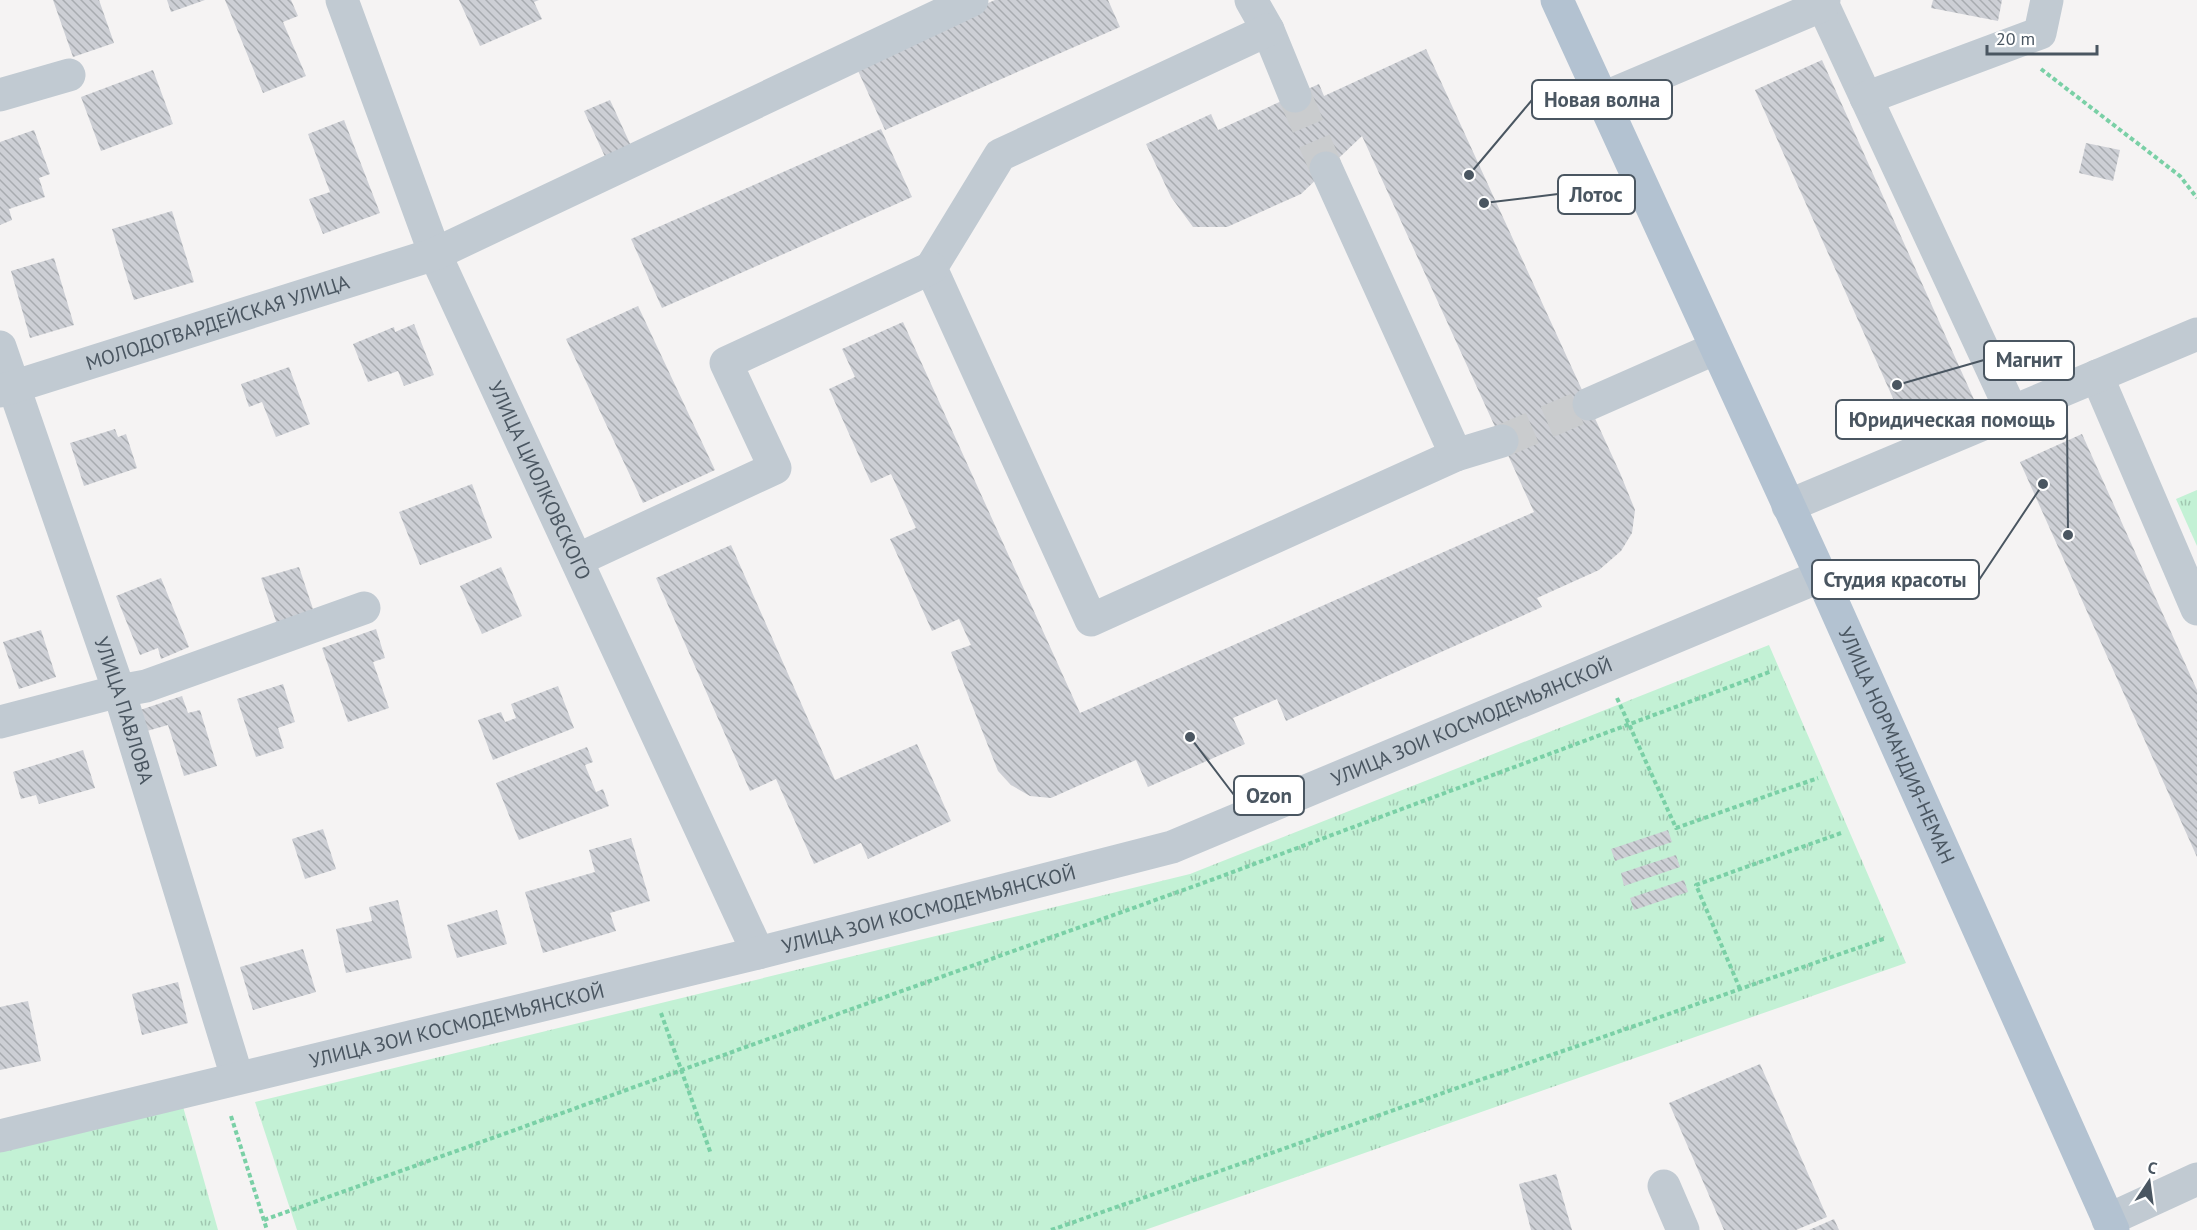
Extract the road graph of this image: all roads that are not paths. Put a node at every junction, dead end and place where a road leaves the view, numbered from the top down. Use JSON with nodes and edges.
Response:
{"nodes":[{"id":1,"x":342,"y":0,"type":"edge"},
{"id":2,"x":972,"y":0,"type":"edge"},
{"id":3,"x":1251,"y":0,"type":"edge"},
{"id":4,"x":1557,"y":0,"type":"edge"},
{"id":5,"x":2047,"y":0,"type":"edge"},
{"id":6,"x":1824,"y":3,"type":"edge"},
{"id":7,"x":1268,"y":30,"type":"junction"},
{"id":8,"x":69,"y":75,"type":"dead end"},
{"id":9,"x":0,"y":95,"type":"edge"},
{"id":10,"x":1295,"y":96,"type":"tunnel mouth"},
{"id":11,"x":1866,"y":98,"type":"junction"},
{"id":12,"x":1601,"y":99,"type":"junction"},
{"id":13,"x":1326,"y":168,"type":"tunnel mouth"},
{"id":14,"x":435,"y":254,"type":"junction"},
{"id":15,"x":931,"y":268,"type":"junction"},
{"id":16,"x":2197,"y":334,"type":"edge"},
{"id":17,"x":0,"y":347,"type":"edge"},
{"id":18,"x":1714,"y":349,"type":"junction"},
{"id":19,"x":2097,"y":376,"type":"junction"},
{"id":20,"x":7,"y":390,"type":"edge"},
{"id":21,"x":1589,"y":404,"type":"tunnel mouth"},
{"id":22,"x":2012,"y":412,"type":"junction"},
{"id":23,"x":1502,"y":441,"type":"tunnel mouth"},
{"id":24,"x":1456,"y":455,"type":"junction"},
{"id":25,"x":1788,"y":506,"type":"junction"},
{"id":26,"x":577,"y":560,"type":"junction"},
{"id":27,"x":1821,"y":576,"type":"junction"},
{"id":28,"x":364,"y":608,"type":"dead end"},
{"id":29,"x":2197,"y":609,"type":"edge"},
{"id":30,"x":118,"y":690,"type":"junction"},
{"id":31,"x":0,"y":722,"type":"edge"},
{"id":32,"x":758,"y":952,"type":"junction"},
{"id":33,"x":229,"y":1080,"type":"junction"},
{"id":34,"x":0,"y":1136,"type":"edge"},
{"id":35,"x":2197,"y":1179,"type":"edge"},
{"id":36,"x":1664,"y":1186,"type":"dead end"},
{"id":37,"x":2111,"y":1225,"type":"edge"},
{"id":38,"x":1683,"y":1230,"type":"edge"}],
"edges":[{"from":1,"to":14,"type":"street","name":"УЛИЦА ЦИОЛКОВСКОГО"},
{"from":2,"to":14,"type":"street","name":"МОЛОДОГВАРДЕЙСКАЯ УЛИЦА"},
{"from":3,"to":7,"type":"street"},
{"from":4,"to":12,"type":"main road","name":"УЛИЦА НОРМАНДИЯ-НЕМАН"},
{"from":5,"to":11,"type":"street"},
{"from":6,"to":11,"type":"street"},
{"from":6,"to":12,"type":"street"},
{"from":7,"to":10,"type":"street"},
{"from":7,"to":15,"type":"street"},
{"from":8,"to":9,"type":"street"},
{"from":11,"to":22,"type":"street"},
{"from":12,"to":18,"type":"main road","name":"УЛИЦА НОРМАНДИЯ-НЕМАН"},
{"from":13,"to":24,"type":"street"},
{"from":14,"to":20,"type":"street","name":"МОЛОДОГВАРДЕЙСКАЯ УЛИЦА"},
{"from":14,"to":26,"type":"street","name":"УЛИЦА ЦИОЛКОВСКОГО"},
{"from":15,"to":24,"type":"street"},
{"from":15,"to":26,"type":"street"},
{"from":16,"to":19,"type":"street"},
{"from":17,"to":20,"type":"street","name":"УЛИЦА ПАВЛОВА"},
{"from":18,"to":21,"type":"street"},
{"from":18,"to":25,"type":"main road","name":"УЛИЦА НОРМАНДИЯ-НЕМАН"},
{"from":19,"to":22,"type":"street"},
{"from":19,"to":29,"type":"street"},
{"from":20,"to":30,"type":"street","name":"УЛИЦА ПАВЛОВА"},
{"from":22,"to":25,"type":"street"},
{"from":23,"to":24,"type":"street"},
{"from":25,"to":27,"type":"main road","name":"УЛИЦА НОРМАНДИЯ-НЕМАН"},
{"from":26,"to":32,"type":"street","name":"УЛИЦА ЦИОЛКОВСКОГО"},
{"from":27,"to":32,"type":"street","name":"УЛИЦА ЗОИ КОСМОДЕМЬЯНСКОЙ"},
{"from":27,"to":37,"type":"main road","name":"УЛИЦА НОРМАНДИЯ-НЕМАН"},
{"from":28,"to":30,"type":"street"},
{"from":30,"to":31,"type":"street"},
{"from":30,"to":33,"type":"street","name":"УЛИЦА ПАВЛОВА"},
{"from":32,"to":33,"type":"street","name":"УЛИЦА ЗОИ КОСМОДЕМЬЯНСКОЙ"},
{"from":33,"to":34,"type":"street","name":"УЛИЦА ЗОИ КОСМОДЕМЬЯНСКОЙ"},
{"from":35,"to":37,"type":"street"},
{"from":36,"to":38,"type":"street"}]}
